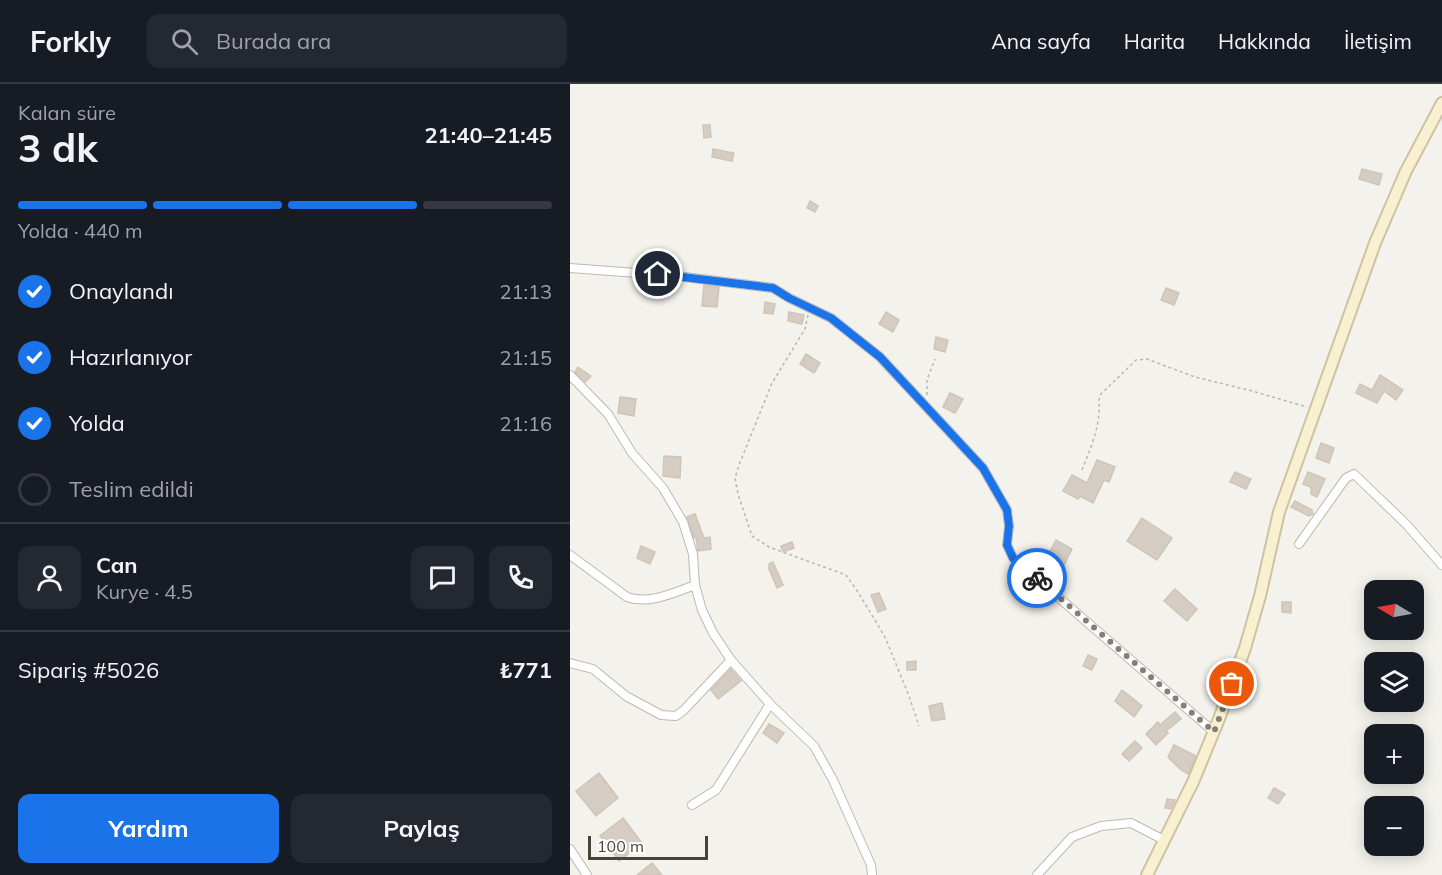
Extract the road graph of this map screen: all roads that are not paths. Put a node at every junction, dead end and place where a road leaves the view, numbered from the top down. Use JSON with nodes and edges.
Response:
{"nodes":[{"id":1,"x":1442,"y":103,"type":"edge"},
{"id":2,"x":570,"y":268,"type":"edge"},
{"id":3,"x":570,"y":375,"type":"edge"},
{"id":4,"x":1299,"y":544,"type":"dead end"},
{"id":5,"x":570,"y":555,"type":"edge"},
{"id":6,"x":1442,"y":565,"type":"edge"},
{"id":7,"x":695,"y":585,"type":"junction"},
{"id":8,"x":731,"y":660,"type":"junction"},
{"id":9,"x":570,"y":663,"type":"edge"},
{"id":10,"x":770,"y":704,"type":"junction"},
{"id":11,"x":1214,"y":732,"type":"junction"},
{"id":12,"x":692,"y":805,"type":"dead end"},
{"id":13,"x":1164,"y":840,"type":"junction"},
{"id":14,"x":570,"y":849,"type":"edge"},
{"id":15,"x":587,"y":875,"type":"edge"},
{"id":16,"x":872,"y":875,"type":"edge"},
{"id":17,"x":1037,"y":875,"type":"edge"},
{"id":18,"x":1147,"y":875,"type":"edge"}],
"edges":[{"from":1,"to":11,"type":"main road"},
{"from":2,"to":11,"type":"street"},
{"from":3,"to":7,"type":"street"},
{"from":4,"to":6,"type":"street"},
{"from":5,"to":7,"type":"street"},
{"from":7,"to":8,"type":"street"},
{"from":8,"to":9,"type":"street"},
{"from":8,"to":10,"type":"street"},
{"from":10,"to":12,"type":"street"},
{"from":10,"to":16,"type":"street"},
{"from":11,"to":13,"type":"main road"},
{"from":13,"to":17,"type":"street"},
{"from":13,"to":18,"type":"main road"},
{"from":14,"to":15,"type":"street"}]}
